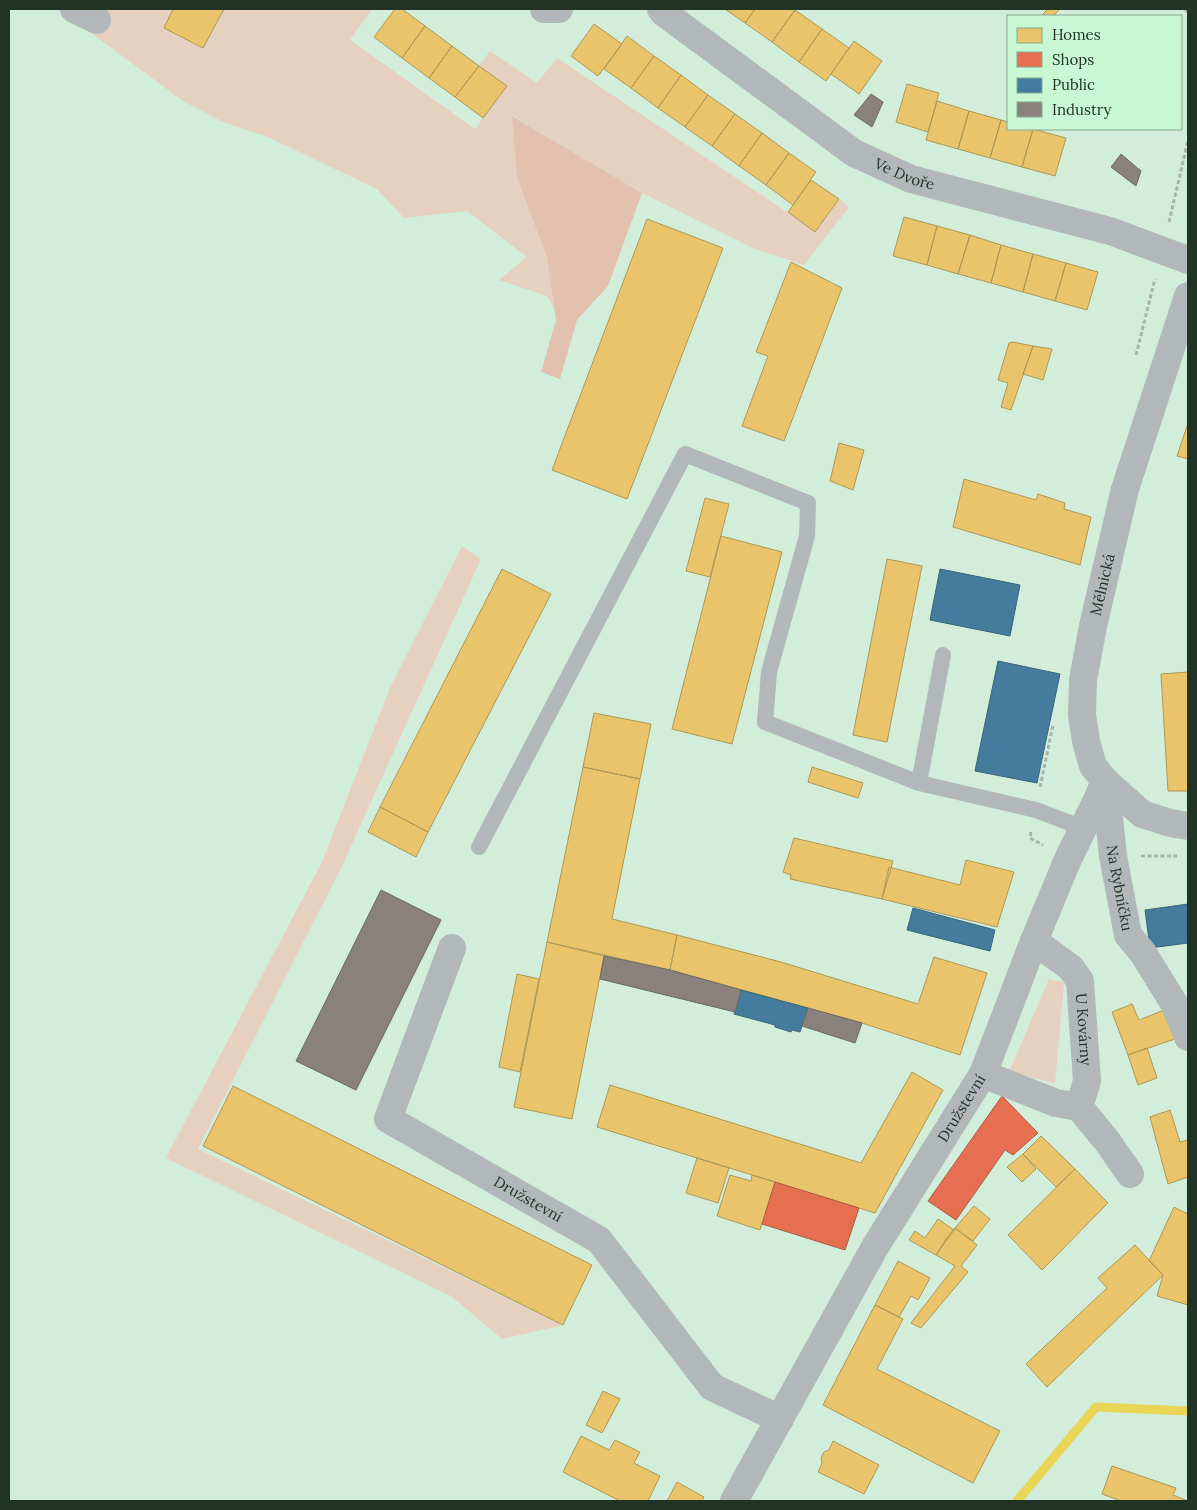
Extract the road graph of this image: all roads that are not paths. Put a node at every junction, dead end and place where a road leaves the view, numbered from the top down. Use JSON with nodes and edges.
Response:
{"nodes":[{"id":1,"x":544,"y":9,"type":"edge"},
{"id":2,"x":559,"y":9,"type":"edge"},
{"id":3,"x":661,"y":9,"type":"edge"},
{"id":4,"x":1188,"y":260,"type":"edge"},
{"id":5,"x":1188,"y":296,"type":"edge"},
{"id":6,"x":943,"y":655,"type":"dead end"},
{"id":7,"x":1105,"y":781,"type":"junction"},
{"id":8,"x":919,"y":783,"type":"junction"},
{"id":9,"x":1188,"y":826,"type":"edge"},
{"id":10,"x":1083,"y":828,"type":"junction"},
{"id":11,"x":479,"y":846,"type":"dead end"},
{"id":12,"x":1034,"y":940,"type":"junction"},
{"id":13,"x":452,"y":948,"type":"dead end"},
{"id":14,"x":1188,"y":1036,"type":"edge"},
{"id":15,"x":983,"y":1074,"type":"junction"},
{"id":16,"x":1079,"y":1107,"type":"junction"},
{"id":17,"x":1130,"y":1174,"type":"dead end"},
{"id":18,"x":780,"y":1419,"type":"junction"},
{"id":19,"x":734,"y":1501,"type":"edge"}],
"edges":[{"from":1,"to":2,"type":"street"},
{"from":3,"to":4,"type":"street","name":"Ve Dvoře"},
{"from":5,"to":7,"type":"street","name":"Mělnická"},
{"from":6,"to":8,"type":"lane"},
{"from":7,"to":9,"type":"street","name":"Mělnická"},
{"from":7,"to":10,"type":"street","name":"Družstevní"},
{"from":7,"to":14,"type":"street","name":"Na Rybníčku"},
{"from":8,"to":10,"type":"lane"},
{"from":8,"to":11,"type":"lane"},
{"from":10,"to":12,"type":"street","name":"Družstevní"},
{"from":12,"to":15,"type":"street","name":"Družstevní"},
{"from":12,"to":16,"type":"street","name":"U Kovárny"},
{"from":13,"to":18,"type":"street","name":"Družstevní"},
{"from":15,"to":16,"type":"street"},
{"from":15,"to":18,"type":"street","name":"Družstevní"},
{"from":16,"to":17,"type":"street"},
{"from":18,"to":19,"type":"street","name":"Družstevní"}]}
